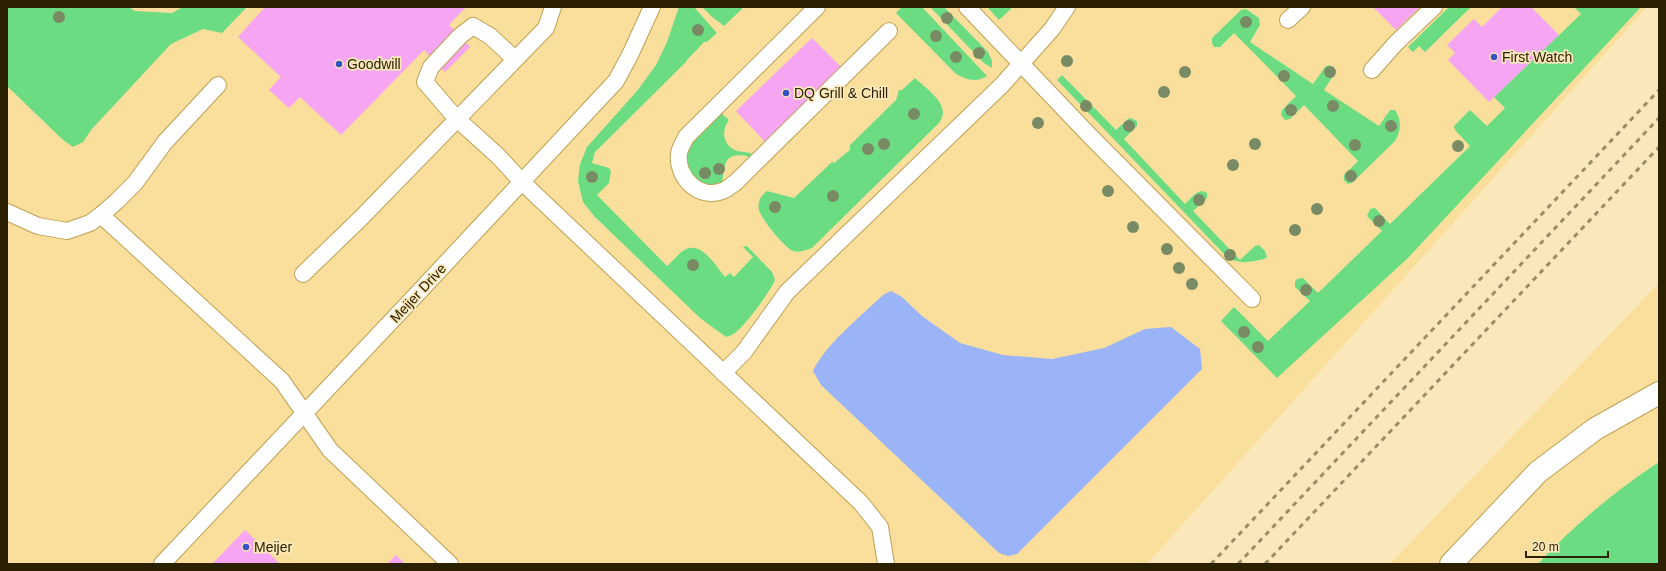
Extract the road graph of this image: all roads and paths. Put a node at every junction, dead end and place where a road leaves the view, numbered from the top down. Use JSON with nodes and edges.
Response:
{"nodes":[{"id":1,"x":553,"y":7,"type":"edge"},
{"id":2,"x":652,"y":7,"type":"edge"},
{"id":3,"x":817,"y":7,"type":"edge"},
{"id":4,"x":967,"y":7,"type":"edge"},
{"id":5,"x":1066,"y":7,"type":"edge"},
{"id":6,"x":1302,"y":7,"type":"edge"},
{"id":7,"x":1434,"y":7,"type":"edge"},
{"id":8,"x":1288,"y":20,"type":"dead end"},
{"id":9,"x":889,"y":31,"type":"dead end"},
{"id":10,"x":515,"y":59,"type":"junction"},
{"id":11,"x":1021,"y":65,"type":"junction"},
{"id":12,"x":1372,"y":70,"type":"dead end"},
{"id":13,"x":218,"y":85,"type":"dead end"},
{"id":14,"x":456,"y":118,"type":"junction"},
{"id":15,"x":522,"y":182,"type":"junction"},
{"id":16,"x":7,"y":212,"type":"edge"},
{"id":17,"x":100,"y":214,"type":"junction"},
{"id":18,"x":303,"y":274,"type":"dead end"},
{"id":19,"x":1252,"y":299,"type":"dead end"},
{"id":20,"x":723,"y":374,"type":"junction"},
{"id":21,"x":1659,"y":393,"type":"edge"},
{"id":22,"x":305,"y":413,"type":"junction"},
{"id":23,"x":162,"y":564,"type":"edge"},
{"id":24,"x":450,"y":564,"type":"edge"},
{"id":25,"x":886,"y":564,"type":"edge"},
{"id":26,"x":1451,"y":564,"type":"edge"}],
"edges":[{"from":1,"to":10,"type":"lane"},
{"from":2,"to":15,"type":"lane","name":"Meijer Drive"},
{"from":3,"to":9,"type":"lane"},
{"from":4,"to":11,"type":"lane"},
{"from":5,"to":11,"type":"lane"},
{"from":6,"to":8,"type":"lane"},
{"from":7,"to":12,"type":"lane"},
{"from":10,"to":14,"type":"lane"},
{"from":10,"to":14,"type":"lane"},
{"from":11,"to":19,"type":"lane"},
{"from":11,"to":20,"type":"lane"},
{"from":13,"to":17,"type":"lane"},
{"from":14,"to":15,"type":"lane"},
{"from":14,"to":18,"type":"lane"},
{"from":15,"to":20,"type":"lane"},
{"from":15,"to":22,"type":"lane","name":"Meijer Drive"},
{"from":16,"to":17,"type":"lane"},
{"from":17,"to":22,"type":"lane"},
{"from":20,"to":25,"type":"lane"},
{"from":21,"to":26,"type":"street"},
{"from":22,"to":23,"type":"lane","name":"Meijer Drive"},
{"from":22,"to":24,"type":"lane"}]}
